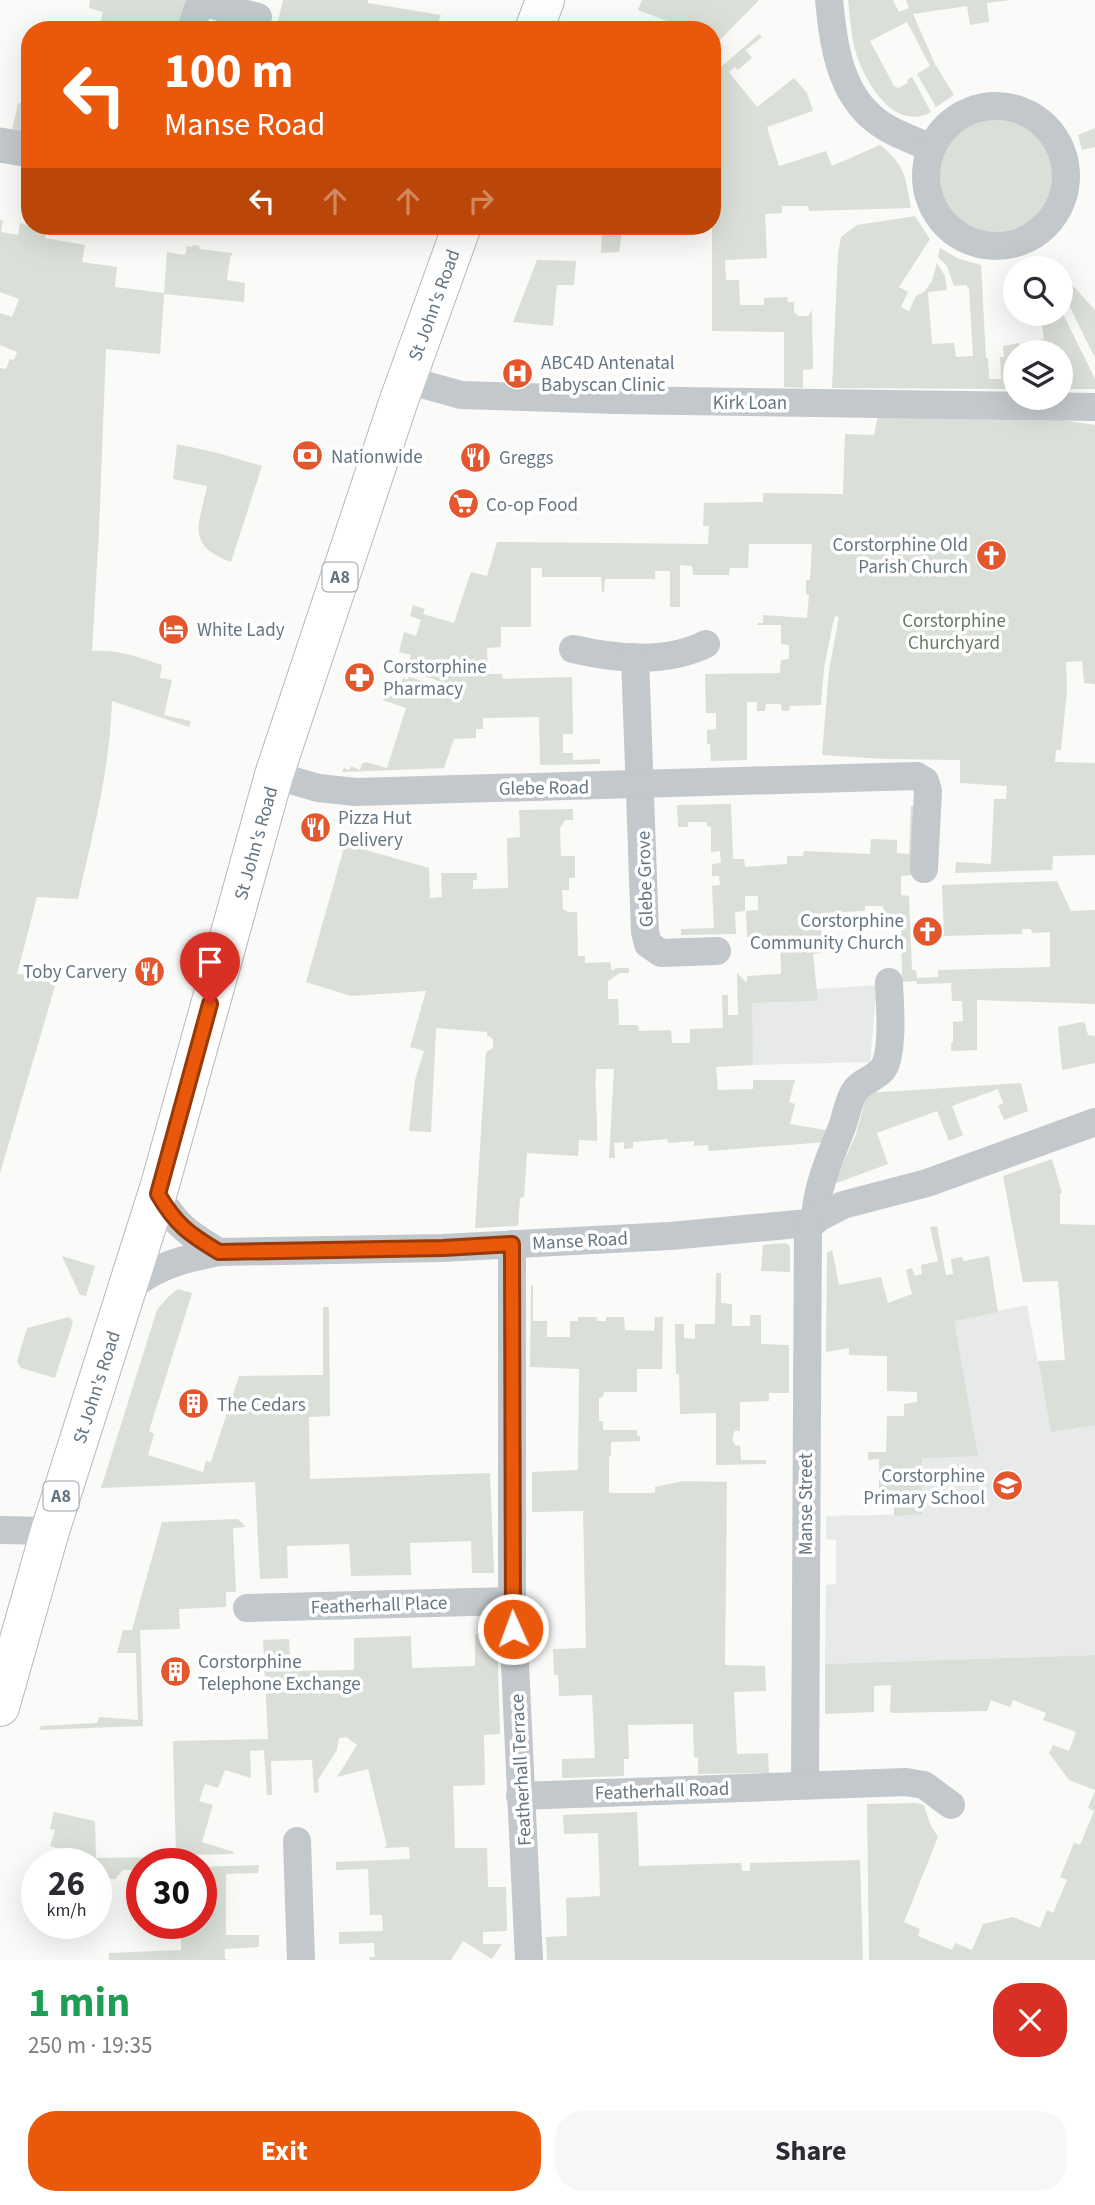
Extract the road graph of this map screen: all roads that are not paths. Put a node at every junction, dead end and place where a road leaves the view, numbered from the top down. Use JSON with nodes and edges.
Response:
{"nodes":[{"id":1,"x":545,"y":0,"type":"edge"},
{"id":2,"x":829,"y":0,"type":"edge"},
{"id":3,"x":258,"y":17,"type":"dead end"},
{"id":4,"x":194,"y":21,"type":"edge"},
{"id":5,"x":537,"y":21,"type":"edge"},
{"id":6,"x":0,"y":145,"type":"edge"},
{"id":7,"x":21,"y":148,"type":"edge"},
{"id":8,"x":932,"y":148,"type":"junction"},
{"id":9,"x":459,"y":235,"type":"edge"},
{"id":10,"x":407,"y":380,"type":"junction"},
{"id":11,"x":1095,"y":407,"type":"edge"},
{"id":12,"x":706,"y":644,"type":"dead end"},
{"id":13,"x":573,"y":649,"type":"dead end"},
{"id":14,"x":635,"y":657,"type":"junction"},
{"id":15,"x":274,"y":775,"type":"junction"},
{"id":16,"x":640,"y":784,"type":"junction"},
{"id":17,"x":925,"y":869,"type":"dead end"},
{"id":18,"x":718,"y":951,"type":"dead end"},
{"id":19,"x":890,"y":982,"type":"dead end"},
{"id":20,"x":1095,"y":1122,"type":"edge"},
{"id":21,"x":158,"y":1194,"type":"junction"},
{"id":22,"x":812,"y":1222,"type":"junction"},
{"id":23,"x":512,"y":1244,"type":"junction"},
{"id":24,"x":219,"y":1252,"type":"junction"},
{"id":25,"x":129,"y":1288,"type":"junction"},
{"id":26,"x":0,"y":1530,"type":"edge"},
{"id":27,"x":50,"y":1531,"type":"junction"},
{"id":28,"x":512,"y":1601,"type":"junction"},
{"id":29,"x":247,"y":1608,"type":"dead end"},
{"id":30,"x":0,"y":1707,"type":"edge"},
{"id":31,"x":804,"y":1785,"type":"junction"},
{"id":32,"x":520,"y":1796,"type":"junction"},
{"id":33,"x":951,"y":1805,"type":"dead end"},
{"id":34,"x":298,"y":1841,"type":"dead end"},
{"id":35,"x":301,"y":1960,"type":"edge"},
{"id":36,"x":529,"y":1960,"type":"edge"}],
"edges":[{"from":1,"to":5,"type":"main road"},
{"from":2,"to":8,"type":"street"},
{"from":3,"to":4,"type":"street"},
{"from":6,"to":7,"type":"street"},
{"from":8,"to":8,"type":"street"},
{"from":9,"to":10,"type":"main road","name":"St John's Road","number":"A8"},
{"from":10,"to":11,"type":"street","name":"Kirk Loan"},
{"from":10,"to":15,"type":"main road","name":"St John's Road","number":"A8"},
{"from":12,"to":14,"type":"street"},
{"from":13,"to":14,"type":"street"},
{"from":14,"to":16,"type":"street","name":"Glebe Grove"},
{"from":15,"to":16,"type":"street","name":"Glebe Road"},
{"from":15,"to":21,"type":"main road","name":"St John's Road","number":"A8"},
{"from":16,"to":17,"type":"street","name":"Glebe Road"},
{"from":16,"to":18,"type":"street","name":"Glebe Grove"},
{"from":19,"to":22,"type":"street"},
{"from":20,"to":22,"type":"street","name":"Manse Road"},
{"from":21,"to":24,"type":"street"},
{"from":21,"to":25,"type":"main road","name":"St John's Road","number":"A8"},
{"from":22,"to":23,"type":"street","name":"Manse Road"},
{"from":22,"to":31,"type":"street","name":"Manse Street"},
{"from":23,"to":24,"type":"street","name":"Manse Road"},
{"from":23,"to":28,"type":"street","name":"Featherhall Terrace"},
{"from":24,"to":25,"type":"street","name":"Manse Road"},
{"from":25,"to":27,"type":"main road","name":"St John's Road","number":"A8"},
{"from":26,"to":27,"type":"street"},
{"from":27,"to":30,"type":"main road","name":"St John's Road","number":"A8"},
{"from":28,"to":29,"type":"street","name":"Featherhall Place"},
{"from":28,"to":32,"type":"street","name":"Featherhall Terrace"},
{"from":31,"to":32,"type":"street","name":"Featherhall Road"},
{"from":31,"to":33,"type":"street","name":"Featherhall Road"},
{"from":32,"to":36,"type":"street","name":"Featherhall Terrace"},
{"from":34,"to":35,"type":"street"}]}
